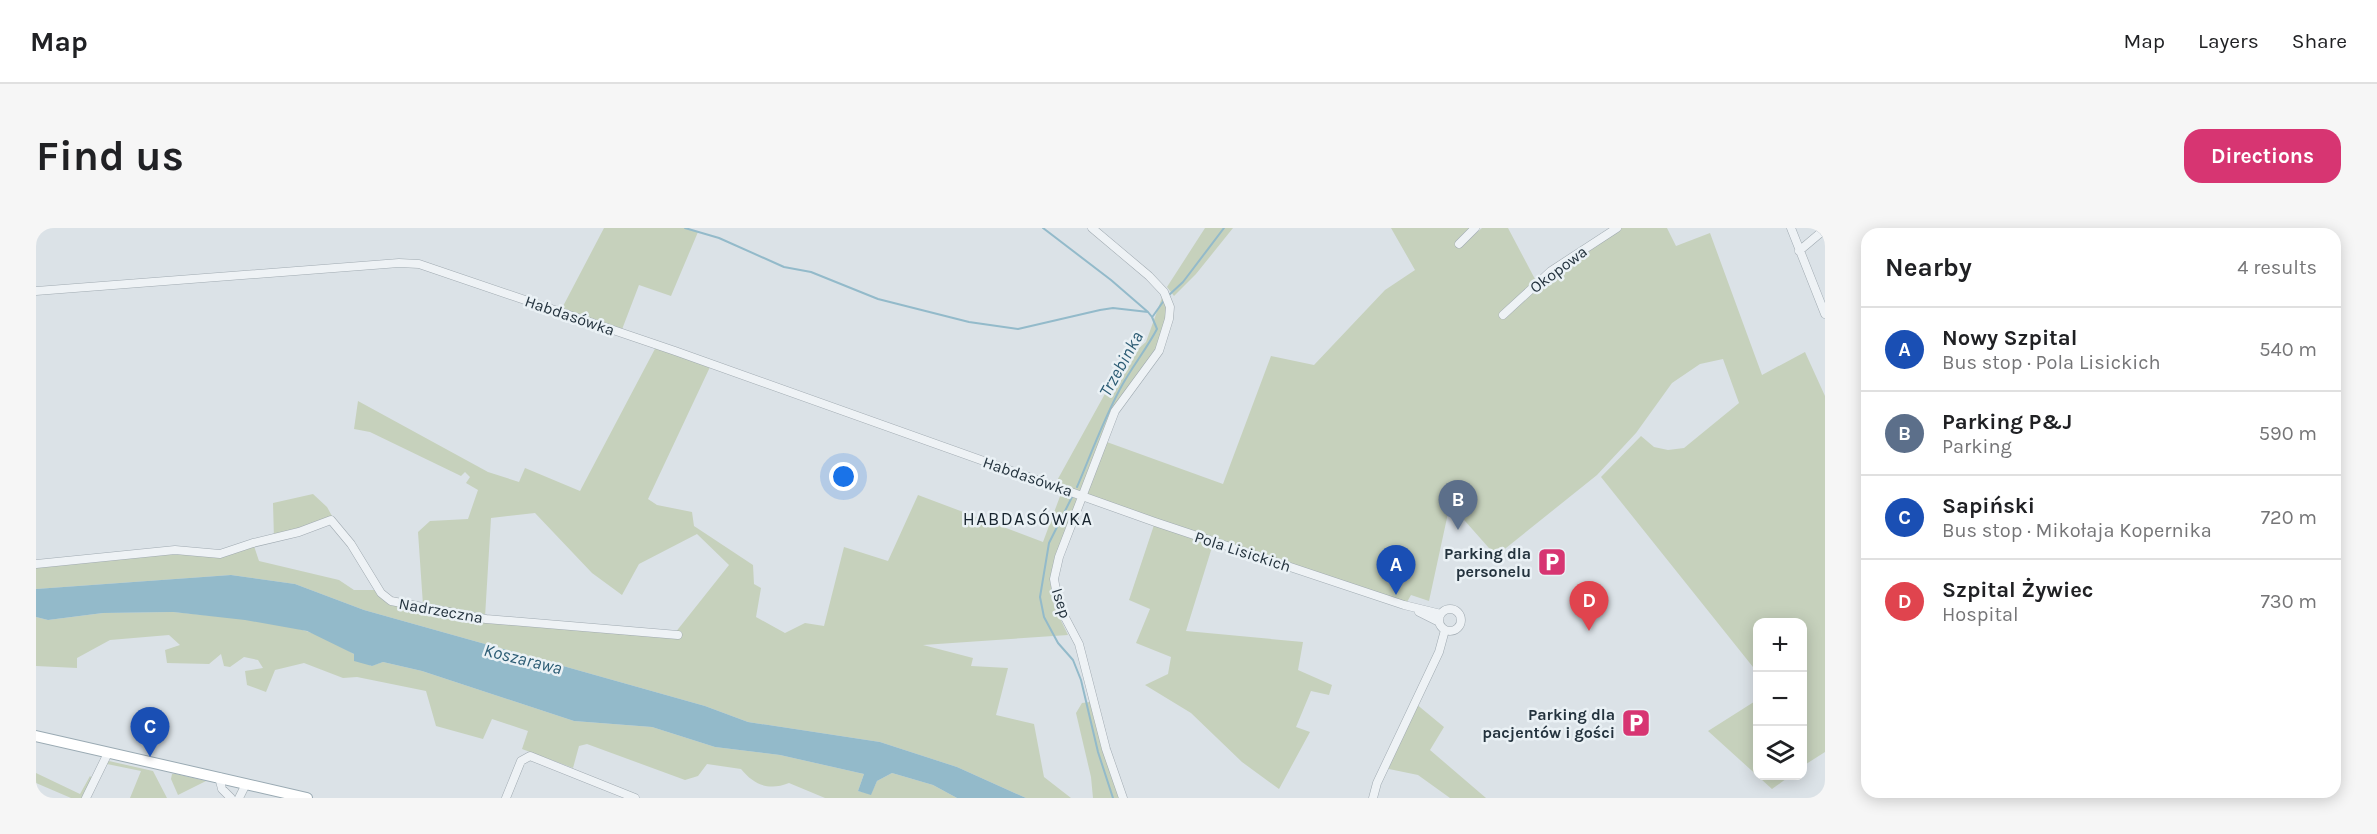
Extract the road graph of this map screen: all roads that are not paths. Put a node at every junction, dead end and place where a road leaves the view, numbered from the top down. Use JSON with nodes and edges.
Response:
{"nodes":[{"id":1,"x":1092,"y":228,"type":"edge"},
{"id":2,"x":1475,"y":228,"type":"edge"},
{"id":3,"x":1617,"y":228,"type":"edge"},
{"id":4,"x":1791,"y":228,"type":"edge"},
{"id":5,"x":1825,"y":229,"type":"edge"},
{"id":6,"x":1459,"y":244,"type":"dead end"},
{"id":7,"x":1799,"y":251,"type":"junction"},
{"id":8,"x":36,"y":291,"type":"edge"},
{"id":9,"x":1825,"y":314,"type":"edge"},
{"id":10,"x":1503,"y":315,"type":"dead end"},
{"id":11,"x":1083,"y":495,"type":"junction"},
{"id":12,"x":36,"y":564,"type":"edge"},
{"id":13,"x":1440,"y":617,"type":"junction"},
{"id":14,"x":1445,"y":630,"type":"junction"},
{"id":15,"x":678,"y":635,"type":"dead end"},
{"id":16,"x":36,"y":736,"type":"edge"},
{"id":17,"x":108,"y":753,"type":"junction"},
{"id":18,"x":219,"y":777,"type":"junction"},
{"id":19,"x":246,"y":784,"type":"junction"},
{"id":20,"x":86,"y":798,"type":"edge"},
{"id":21,"x":231,"y":798,"type":"edge"},
{"id":22,"x":239,"y":798,"type":"edge"},
{"id":23,"x":307,"y":798,"type":"edge"},
{"id":24,"x":506,"y":798,"type":"edge"},
{"id":25,"x":635,"y":798,"type":"edge"},
{"id":26,"x":1123,"y":798,"type":"edge"},
{"id":27,"x":1373,"y":798,"type":"edge"}],
"edges":[{"from":1,"to":11,"type":"street","name":"Isep"},
{"from":2,"to":6,"type":"street"},
{"from":3,"to":10,"type":"street","name":"Okopowa"},
{"from":4,"to":7,"type":"street"},
{"from":5,"to":7,"type":"street"},
{"from":7,"to":9,"type":"street"},
{"from":8,"to":11,"type":"street","name":"Habdasówka"},
{"from":11,"to":13,"type":"street","name":"Pola Lisickich"},
{"from":11,"to":26,"type":"street","name":"Isep"},
{"from":12,"to":15,"type":"street","name":"Nadrzeczna"},
{"from":13,"to":14,"type":"street"},
{"from":13,"to":14,"type":"street"},
{"from":14,"to":27,"type":"street"},
{"from":16,"to":17,"type":"main road"},
{"from":17,"to":18,"type":"main road"},
{"from":17,"to":20,"type":"street"},
{"from":18,"to":19,"type":"main road"},
{"from":18,"to":21,"type":"street"},
{"from":19,"to":22,"type":"street"},
{"from":19,"to":23,"type":"main road"},
{"from":24,"to":25,"type":"street"}]}
